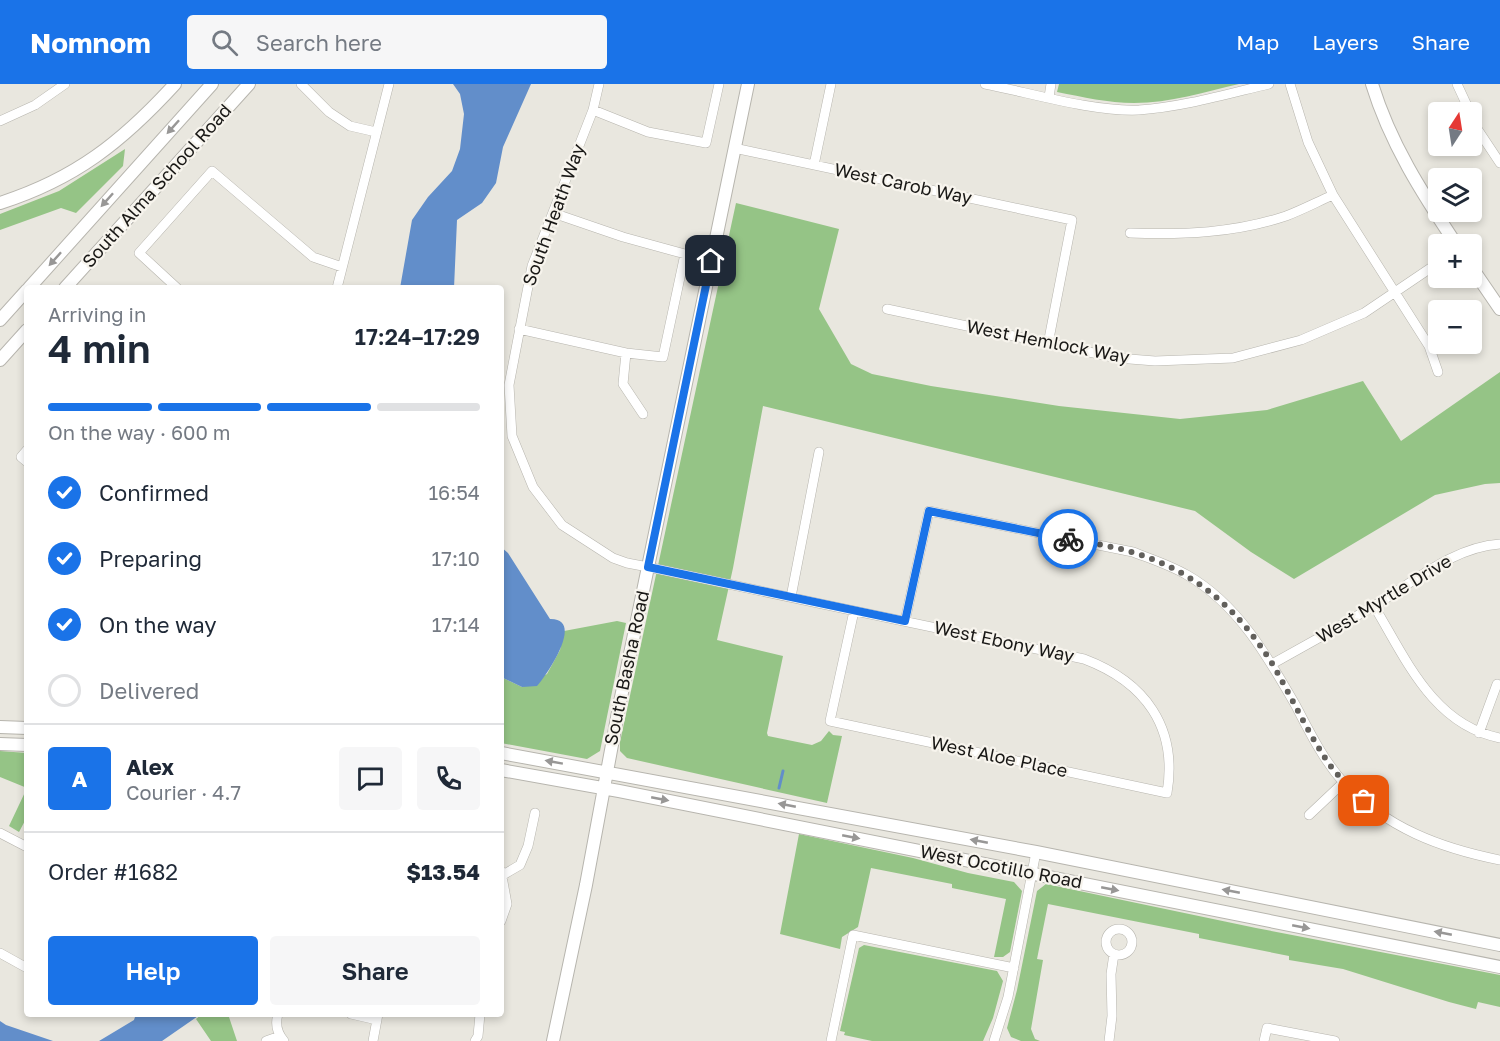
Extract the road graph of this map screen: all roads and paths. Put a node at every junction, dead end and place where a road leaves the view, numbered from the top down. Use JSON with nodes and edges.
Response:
{"nodes":[{"id":1,"x":65,"y":84,"type":"edge"},
{"id":2,"x":175,"y":84,"type":"edge"},
{"id":3,"x":212,"y":84,"type":"edge"},
{"id":4,"x":249,"y":84,"type":"edge"},
{"id":5,"x":301,"y":84,"type":"edge"},
{"id":6,"x":389,"y":84,"type":"edge"},
{"id":7,"x":599,"y":84,"type":"edge"},
{"id":8,"x":719,"y":84,"type":"edge"},
{"id":9,"x":748,"y":84,"type":"edge"},
{"id":10,"x":831,"y":84,"type":"edge"},
{"id":11,"x":985,"y":84,"type":"edge"},
{"id":12,"x":1051,"y":84,"type":"edge"},
{"id":13,"x":1269,"y":84,"type":"edge"},
{"id":14,"x":1290,"y":84,"type":"edge"},
{"id":15,"x":1372,"y":84,"type":"edge"},
{"id":16,"x":1457,"y":84,"type":"edge"},
{"id":17,"x":1049,"y":97,"type":"junction"},
{"id":18,"x":1465,"y":102,"type":"edge"},
{"id":19,"x":593,"y":110,"type":"junction"},
{"id":20,"x":0,"y":121,"type":"edge"},
{"id":21,"x":376,"y":132,"type":"junction"},
{"id":22,"x":1482,"y":136,"type":"edge"},
{"id":23,"x":734,"y":148,"type":"junction"},
{"id":24,"x":1500,"y":163,"type":"edge"},
{"id":25,"x":814,"y":165,"type":"junction"},
{"id":26,"x":1333,"y":195,"type":"junction"},
{"id":27,"x":0,"y":203,"type":"edge"},
{"id":28,"x":553,"y":213,"type":"junction"},
{"id":29,"x":1130,"y":233,"type":"dead end"},
{"id":30,"x":1450,"y":234,"type":"edge"},
{"id":31,"x":342,"y":267,"type":"junction"},
{"id":32,"x":1428,"y":270,"type":"edge"},
{"id":33,"x":1482,"y":282,"type":"edge"},
{"id":34,"x":32,"y":285,"type":"edge"},
{"id":35,"x":68,"y":285,"type":"edge"},
{"id":36,"x":174,"y":285,"type":"edge"},
{"id":37,"x":338,"y":285,"type":"edge"},
{"id":38,"x":24,"y":293,"type":"edge"},
{"id":39,"x":1396,"y":293,"type":"junction"},
{"id":40,"x":887,"y":309,"type":"dead end"},
{"id":41,"x":1500,"y":309,"type":"edge"},
{"id":42,"x":0,"y":320,"type":"edge"},
{"id":43,"x":519,"y":329,"type":"junction"},
{"id":44,"x":24,"y":333,"type":"edge"},
{"id":45,"x":1048,"y":344,"type":"junction"},
{"id":46,"x":626,"y":353,"type":"junction"},
{"id":47,"x":0,"y":360,"type":"edge"},
{"id":48,"x":1438,"y":372,"type":"dead end"},
{"id":49,"x":643,"y":414,"type":"dead end"},
{"id":50,"x":819,"y":452,"type":"dead end"},
{"id":51,"x":1500,"y":544,"type":"edge"},
{"id":52,"x":648,"y":567,"type":"junction"},
{"id":53,"x":791,"y":597,"type":"junction"},
{"id":54,"x":1374,"y":606,"type":"junction"},
{"id":55,"x":854,"y":611,"type":"junction"},
{"id":56,"x":905,"y":621,"type":"junction"},
{"id":57,"x":1272,"y":664,"type":"junction"},
{"id":58,"x":1497,"y":684,"type":"dead end"},
{"id":59,"x":0,"y":727,"type":"edge"},
{"id":60,"x":24,"y":728,"type":"edge"},
{"id":61,"x":1479,"y":733,"type":"junction"},
{"id":62,"x":1500,"y":738,"type":"edge"},
{"id":63,"x":0,"y":744,"type":"edge"},
{"id":64,"x":24,"y":745,"type":"edge"},
{"id":65,"x":504,"y":754,"type":"edge"},
{"id":66,"x":504,"y":771,"type":"edge"},
{"id":67,"x":606,"y":771,"type":"junction"},
{"id":68,"x":1344,"y":782,"type":"junction"},
{"id":69,"x":603,"y":788,"type":"junction"},
{"id":70,"x":1167,"y":793,"type":"joint"},
{"id":71,"x":536,"y":813,"type":"dead end"},
{"id":72,"x":1309,"y":815,"type":"dead end"},
{"id":73,"x":0,"y":833,"type":"edge"},
{"id":74,"x":24,"y":845,"type":"edge"},
{"id":75,"x":1036,"y":852,"type":"junction"},
{"id":76,"x":1500,"y":861,"type":"edge"},
{"id":77,"x":504,"y":872,"type":"edge"},
{"id":78,"x":1032,"y":874,"type":"junction"},
{"id":79,"x":504,"y":885,"type":"edge"},
{"id":80,"x":504,"y":912,"type":"edge"},
{"id":81,"x":1500,"y":945,"type":"edge"},
{"id":82,"x":0,"y":953,"type":"edge"},
{"id":83,"x":1114,"y":954,"type":"dead end"},
{"id":84,"x":24,"y":966,"type":"edge"},
{"id":85,"x":1500,"y":967,"type":"edge"},
{"id":86,"x":1014,"y":968,"type":"junction"},
{"id":87,"x":277,"y":1017,"type":"edge"},
{"id":88,"x":378,"y":1017,"type":"edge"},
{"id":89,"x":480,"y":1017,"type":"edge"},
{"id":90,"x":282,"y":1038,"type":"edge"},
{"id":91,"x":996,"y":1040,"type":"edge"},
{"id":92,"x":266,"y":1041,"type":"edge"},
{"id":93,"x":373,"y":1041,"type":"edge"},
{"id":94,"x":475,"y":1041,"type":"edge"},
{"id":95,"x":553,"y":1041,"type":"edge"},
{"id":96,"x":831,"y":1041,"type":"edge"},
{"id":97,"x":1109,"y":1041,"type":"edge"},
{"id":98,"x":1264,"y":1041,"type":"edge"},
{"id":99,"x":1335,"y":1041,"type":"edge"}],
"edges":[{"from":1,"to":20,"type":"street"},
{"from":2,"to":27,"type":"main road"},
{"from":3,"to":34,"type":"main road","name":"South Alma School Road","one_way":true},
{"from":4,"to":35,"type":"main road","name":"South Alma School Road"},
{"from":5,"to":21,"type":"street"},
{"from":6,"to":21,"type":"street"},
{"from":7,"to":19,"type":"street","name":"South Heath Way"},
{"from":8,"to":19,"type":"street"},
{"from":9,"to":23,"type":"main road","name":"South Basha Road"},
{"from":10,"to":25,"type":"street"},
{"from":11,"to":17,"type":"street"},
{"from":12,"to":17,"type":"street"},
{"from":13,"to":17,"type":"street"},
{"from":14,"to":26,"type":"street"},
{"from":15,"to":30,"type":"main road"},
{"from":16,"to":18,"type":"street"},
{"from":19,"to":28,"type":"street","name":"South Heath Way"},
{"from":21,"to":31,"type":"street"},
{"from":22,"to":24,"type":"street"},
{"from":23,"to":25,"type":"street","name":"West Carob Way"},
{"from":23,"to":52,"type":"main road","name":"South Basha Road"},
{"from":25,"to":45,"type":"street","name":"West Carob Way"},
{"from":26,"to":29,"type":"street"},
{"from":26,"to":39,"type":"street"},
{"from":28,"to":43,"type":"street","name":"South Heath Way"},
{"from":28,"to":46,"type":"street"},
{"from":31,"to":36,"type":"street"},
{"from":31,"to":37,"type":"street"},
{"from":32,"to":39,"type":"street","name":"West Hemlock Way"},
{"from":33,"to":41,"type":"main road"},
{"from":38,"to":42,"type":"main road","name":"South Alma School Road"},
{"from":39,"to":45,"type":"street","name":"West Hemlock Way"},
{"from":39,"to":48,"type":"street"},
{"from":40,"to":45,"type":"street","name":"West Hemlock Way"},
{"from":43,"to":46,"type":"street"},
{"from":43,"to":52,"type":"street","name":"South Heath Way"},
{"from":44,"to":47,"type":"main road"},
{"from":46,"to":49,"type":"street"},
{"from":50,"to":53,"type":"street"},
{"from":51,"to":54,"type":"street","name":"West Myrtle Drive"},
{"from":52,"to":53,"type":"street","name":"West Ebony Way"},
{"from":52,"to":67,"type":"main road","name":"South Basha Road"},
{"from":53,"to":55,"type":"street","name":"West Ebony Way"},
{"from":54,"to":57,"type":"street","name":"West Myrtle Drive"},
{"from":54,"to":61,"type":"street"},
{"from":55,"to":56,"type":"street","name":"West Ebony Way"},
{"from":55,"to":70,"type":"street","name":"West Aloe Place"},
{"from":56,"to":57,"type":"street"},
{"from":56,"to":70,"type":"street","name":"West Ebony Way"},
{"from":57,"to":68,"type":"street"},
{"from":58,"to":61,"type":"street"},
{"from":59,"to":60,"type":"main road"},
{"from":61,"to":62,"type":"street"},
{"from":63,"to":64,"type":"main road"},
{"from":67,"to":65,"type":"main road","name":"West Ocotillo Road","one_way":true},
{"from":66,"to":69,"type":"main road","name":"West Ocotillo Road"},
{"from":67,"to":69,"type":"main road","name":"South Basha Road"},
{"from":75,"to":67,"type":"main road","name":"West Ocotillo Road","one_way":true},
{"from":68,"to":72,"type":"street"},
{"from":68,"to":76,"type":"street"},
{"from":69,"to":78,"type":"main road","name":"West Ocotillo Road","one_way":true},
{"from":69,"to":95,"type":"main road","name":"South Basha Road"},
{"from":71,"to":77,"type":"street"},
{"from":73,"to":74,"type":"street"},
{"from":75,"to":78,"type":"street"},
{"from":81,"to":75,"type":"main road","name":"West Ocotillo Road","one_way":true},
{"from":78,"to":85,"type":"main road","name":"West Ocotillo Road","one_way":true},
{"from":78,"to":86,"type":"street"},
{"from":79,"to":80,"type":"street"},
{"from":82,"to":84,"type":"street"},
{"from":83,"to":97,"type":"street"},
{"from":86,"to":91,"type":"street"},
{"from":86,"to":96,"type":"street"},
{"from":87,"to":90,"type":"street"},
{"from":88,"to":93,"type":"street"},
{"from":89,"to":94,"type":"street"},
{"from":90,"to":92,"type":"street"},
{"from":98,"to":99,"type":"street"}]}
